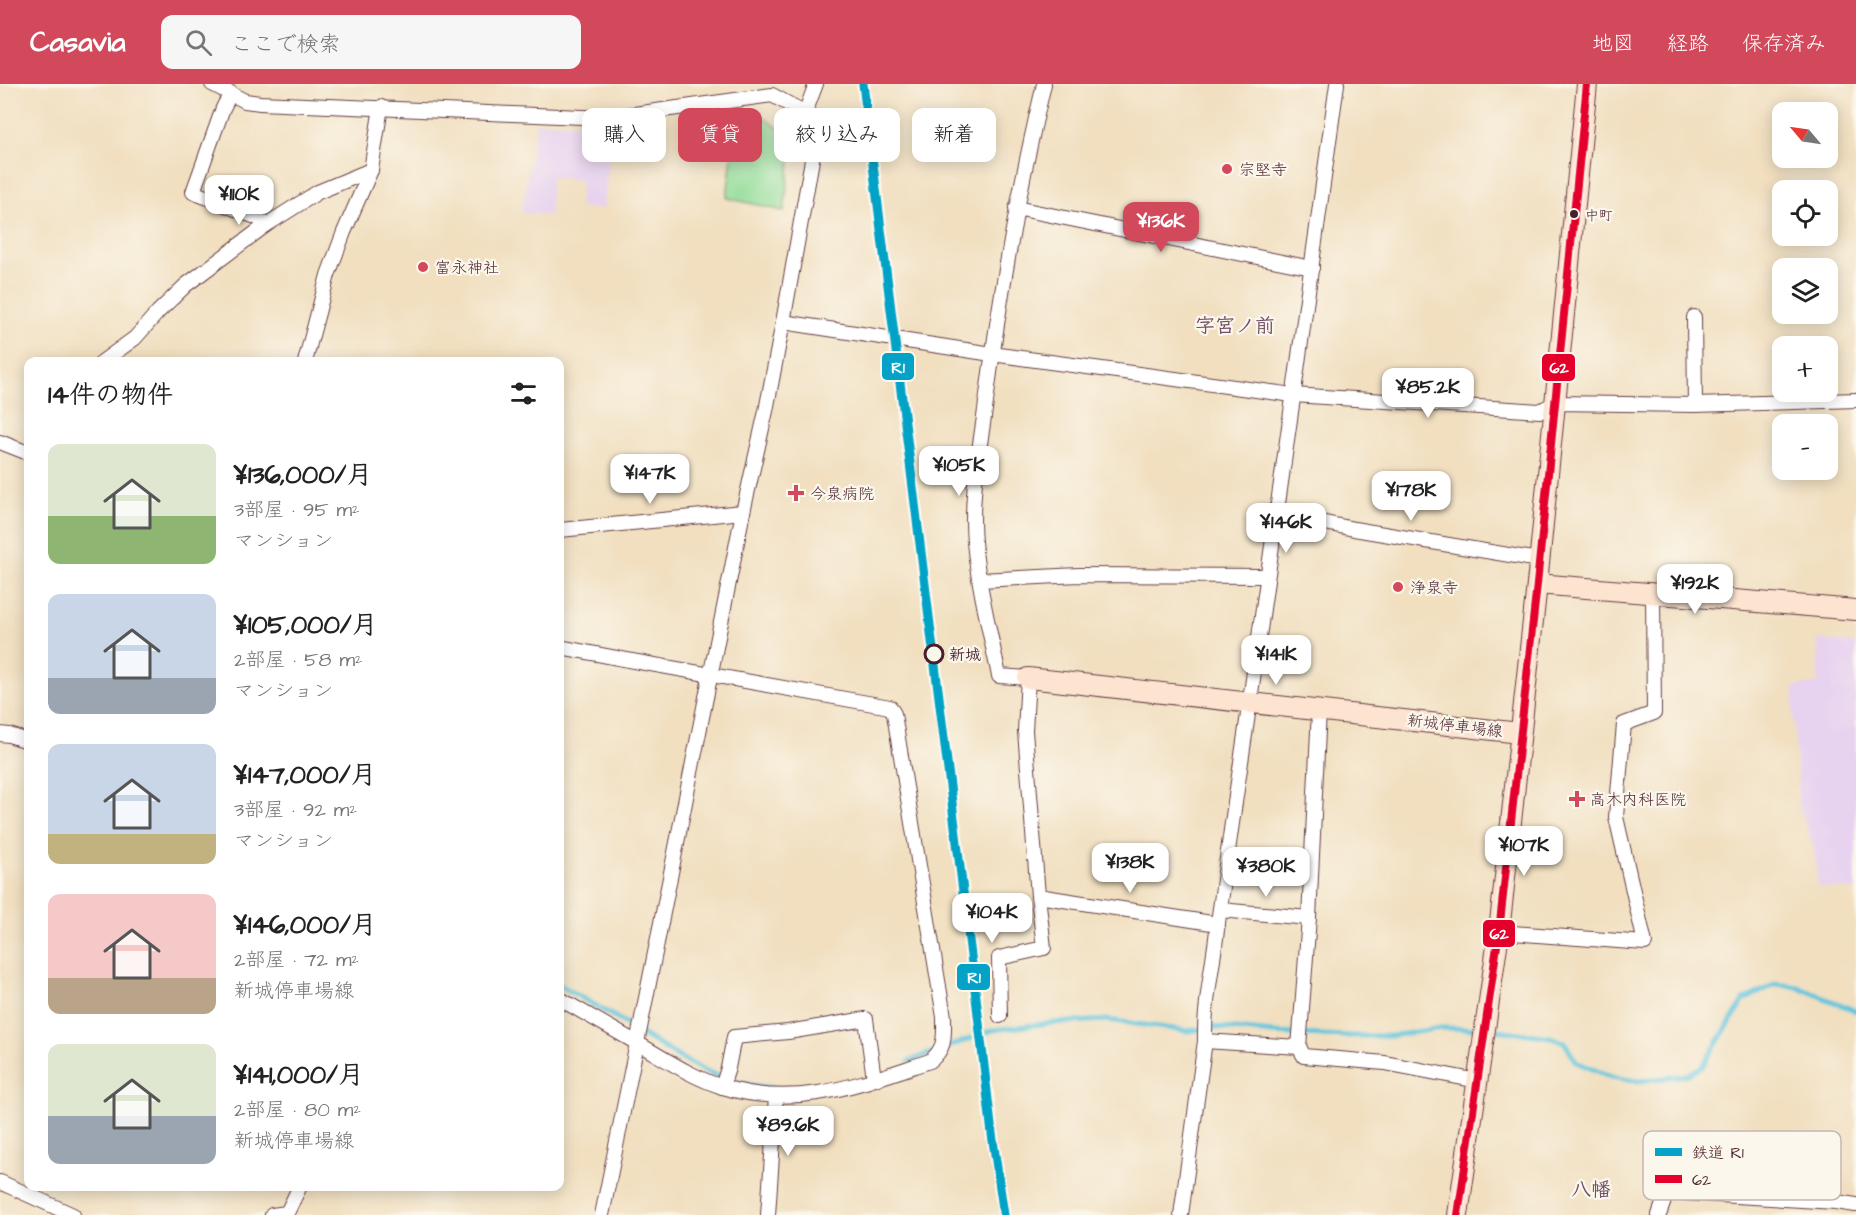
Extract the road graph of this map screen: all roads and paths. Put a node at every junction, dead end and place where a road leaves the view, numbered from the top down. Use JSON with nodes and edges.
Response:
{"nodes":[{"id":1,"x":212,"y":84,"type":"edge"},
{"id":2,"x":816,"y":84,"type":"edge"},
{"id":3,"x":1044,"y":84,"type":"edge"},
{"id":4,"x":1337,"y":84,"type":"edge"},
{"id":5,"x":1587,"y":84,"type":"edge"},
{"id":6,"x":773,"y":89,"type":"edge"},
{"id":7,"x":231,"y":93,"type":"junction"},
{"id":8,"x":381,"y":107,"type":"junction"},
{"id":9,"x":798,"y":108,"type":"edge"},
{"id":10,"x":807,"y":108,"type":"edge"},
{"id":11,"x":812,"y":162,"type":"edge"},
{"id":12,"x":370,"y":170,"type":"junction"},
{"id":13,"x":1016,"y":208,"type":"junction"},
{"id":14,"x":266,"y":225,"type":"junction"},
{"id":15,"x":1312,"y":268,"type":"junction"},
{"id":16,"x":1694,"y":317,"type":"dead end"},
{"id":17,"x":783,"y":322,"type":"junction"},
{"id":18,"x":992,"y":354,"type":"junction"},
{"id":19,"x":109,"y":357,"type":"edge"},
{"id":20,"x":305,"y":357,"type":"edge"},
{"id":21,"x":1293,"y":395,"type":"junction"},
{"id":22,"x":1856,"y":400,"type":"edge"},
{"id":23,"x":1555,"y":404,"type":"junction"},
{"id":24,"x":1695,"y":405,"type":"junction"},
{"id":25,"x":0,"y":442,"type":"edge"},
{"id":26,"x":24,"y":451,"type":"edge"},
{"id":27,"x":743,"y":512,"type":"junction"},
{"id":28,"x":1277,"y":513,"type":"junction"},
{"id":29,"x":564,"y":530,"type":"edge"},
{"id":30,"x":1539,"y":560,"type":"junction"},
{"id":31,"x":1266,"y":576,"type":"junction"},
{"id":32,"x":980,"y":580,"type":"junction"},
{"id":33,"x":1537,"y":584,"type":"junction"},
{"id":34,"x":1653,"y":593,"type":"junction"},
{"id":35,"x":1856,"y":610,"type":"edge"},
{"id":36,"x":564,"y":648,"type":"edge"},
{"id":37,"x":712,"y":675,"type":"junction"},
{"id":38,"x":1028,"y":678,"type":"junction"},
{"id":39,"x":1249,"y":702,"type":"junction"},
{"id":40,"x":1319,"y":710,"type":"junction"},
{"id":41,"x":1520,"y":733,"type":"junction"},
{"id":42,"x":0,"y":734,"type":"edge"},
{"id":43,"x":24,"y":740,"type":"edge"},
{"id":44,"x":1038,"y":896,"type":"junction"},
{"id":45,"x":1219,"y":917,"type":"junction"},
{"id":46,"x":1309,"y":918,"type":"junction"},
{"id":47,"x":1499,"y":932,"type":"junction"},
{"id":48,"x":564,"y":1001,"type":"edge"},
{"id":49,"x":1000,"y":1016,"type":"dead end"},
{"id":50,"x":1205,"y":1032,"type":"junction"},
{"id":51,"x":639,"y":1036,"type":"junction"},
{"id":52,"x":1300,"y":1039,"type":"junction"},
{"id":53,"x":874,"y":1073,"type":"junction"},
{"id":54,"x":724,"y":1079,"type":"junction"},
{"id":55,"x":1478,"y":1081,"type":"junction"},
{"id":56,"x":776,"y":1096,"type":"junction"},
{"id":57,"x":0,"y":1182,"type":"edge"},
{"id":58,"x":298,"y":1191,"type":"edge"},
{"id":59,"x":1664,"y":1200,"type":"edge"},
{"id":60,"x":1802,"y":1200,"type":"edge"},
{"id":61,"x":1856,"y":1206,"type":"edge"},
{"id":62,"x":288,"y":1214,"type":"edge"},
{"id":63,"x":73,"y":1215,"type":"edge"},
{"id":64,"x":272,"y":1215,"type":"edge"},
{"id":65,"x":602,"y":1215,"type":"edge"},
{"id":66,"x":768,"y":1215,"type":"edge"},
{"id":67,"x":1181,"y":1215,"type":"edge"},
{"id":68,"x":1458,"y":1215,"type":"edge"},
{"id":69,"x":1659,"y":1215,"type":"edge"}],
"edges":[{"from":1,"to":7,"type":"street"},
{"from":2,"to":10,"type":"street"},
{"from":3,"to":13,"type":"street"},
{"from":4,"to":15,"type":"street"},
{"from":5,"to":23,"type":"main road","name":"新城停車場線"},
{"from":6,"to":8,"type":"street"},
{"from":6,"to":9,"type":"street"},
{"from":7,"to":8,"type":"street"},
{"from":7,"to":14,"type":"street"},
{"from":8,"to":12,"type":"street"},
{"from":11,"to":17,"type":"street"},
{"from":12,"to":14,"type":"street"},
{"from":12,"to":20,"type":"street"},
{"from":13,"to":15,"type":"street"},
{"from":13,"to":18,"type":"street"},
{"from":14,"to":19,"type":"street"},
{"from":15,"to":21,"type":"street"},
{"from":16,"to":24,"type":"street"},
{"from":17,"to":18,"type":"street"},
{"from":17,"to":27,"type":"street"},
{"from":18,"to":21,"type":"street"},
{"from":18,"to":32,"type":"street"},
{"from":21,"to":23,"type":"street"},
{"from":21,"to":28,"type":"street"},
{"from":22,"to":24,"type":"street"},
{"from":23,"to":24,"type":"street"},
{"from":23,"to":30,"type":"main road","name":"新城停車場線"},
{"from":25,"to":26,"type":"street"},
{"from":27,"to":29,"type":"street"},
{"from":27,"to":37,"type":"street"},
{"from":28,"to":30,"type":"street"},
{"from":28,"to":31,"type":"street"},
{"from":30,"to":33,"type":"main road","name":"新城停車場線"},
{"from":31,"to":32,"type":"street"},
{"from":31,"to":39,"type":"street"},
{"from":32,"to":38,"type":"street"},
{"from":33,"to":34,"type":"main road"},
{"from":33,"to":41,"type":"main road","name":"新城停車場線"},
{"from":34,"to":35,"type":"main road"},
{"from":34,"to":47,"type":"street"},
{"from":36,"to":37,"type":"street"},
{"from":37,"to":51,"type":"street"},
{"from":37,"to":53,"type":"street"},
{"from":38,"to":39,"type":"main road","name":"新城停車場線"},
{"from":38,"to":44,"type":"street"},
{"from":39,"to":40,"type":"main road","name":"新城停車場線"},
{"from":39,"to":45,"type":"street"},
{"from":40,"to":41,"type":"main road","name":"新城停車場線"},
{"from":40,"to":46,"type":"street"},
{"from":41,"to":47,"type":"main road"},
{"from":42,"to":43,"type":"street"},
{"from":44,"to":45,"type":"street"},
{"from":44,"to":49,"type":"street"},
{"from":45,"to":46,"type":"street"},
{"from":45,"to":50,"type":"street"},
{"from":46,"to":52,"type":"street"},
{"from":47,"to":55,"type":"main road"},
{"from":48,"to":51,"type":"street"},
{"from":50,"to":52,"type":"street"},
{"from":50,"to":67,"type":"street"},
{"from":51,"to":54,"type":"street"},
{"from":51,"to":65,"type":"street"},
{"from":52,"to":55,"type":"street"},
{"from":53,"to":54,"type":"street"},
{"from":53,"to":56,"type":"street"},
{"from":54,"to":56,"type":"street"},
{"from":55,"to":68,"type":"main road"},
{"from":56,"to":66,"type":"street"},
{"from":57,"to":63,"type":"street"},
{"from":58,"to":62,"type":"street"},
{"from":59,"to":69,"type":"street"},
{"from":60,"to":61,"type":"street"},
{"from":62,"to":64,"type":"street"}]}
